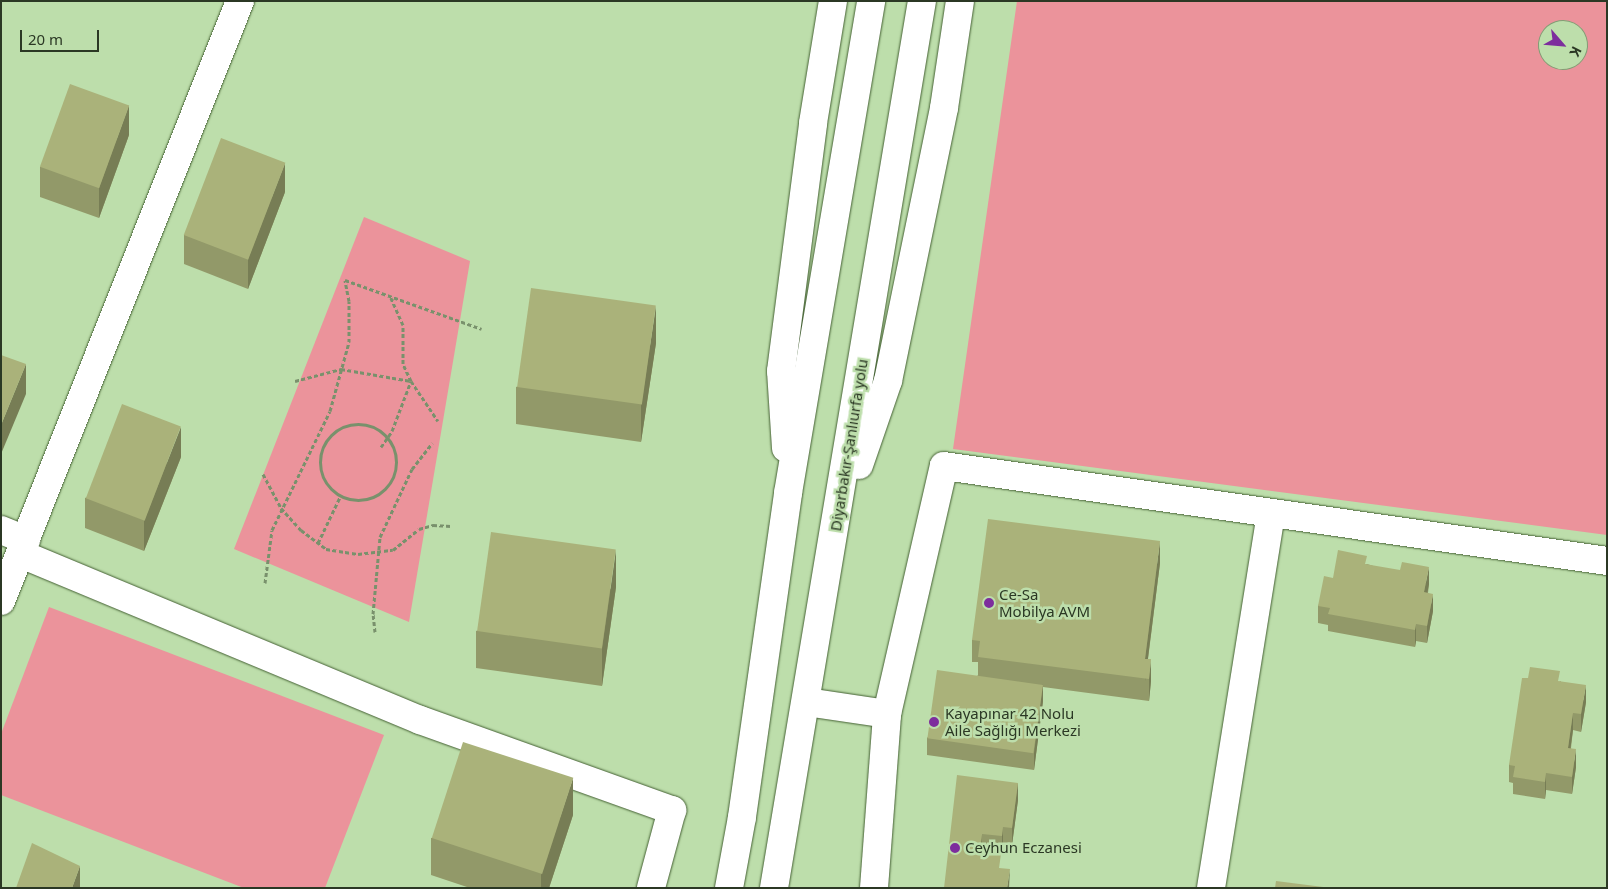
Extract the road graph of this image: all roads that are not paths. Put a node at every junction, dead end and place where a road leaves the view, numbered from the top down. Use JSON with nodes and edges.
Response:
{"nodes":[{"id":1,"x":240,"y":1,"type":"edge"},
{"id":2,"x":833,"y":1,"type":"edge"},
{"id":3,"x":871,"y":1,"type":"edge"},
{"id":4,"x":922,"y":1,"type":"edge"},
{"id":5,"x":960,"y":1,"type":"edge"},
{"id":6,"x":788,"y":493,"type":"junction"},
{"id":7,"x":1271,"y":514,"type":"junction"},
{"id":8,"x":1,"y":530,"type":"edge"},
{"id":9,"x":835,"y":532,"type":"junction"},
{"id":10,"x":23,"y":547,"type":"junction"},
{"id":11,"x":1607,"y":561,"type":"edge"},
{"id":12,"x":1,"y":602,"type":"edge"},
{"id":13,"x":806,"y":702,"type":"junction"},
{"id":14,"x":887,"y":714,"type":"junction"},
{"id":15,"x":651,"y":888,"type":"edge"},
{"id":16,"x":728,"y":888,"type":"edge"},
{"id":17,"x":774,"y":888,"type":"edge"},
{"id":18,"x":874,"y":888,"type":"edge"},
{"id":19,"x":1211,"y":888,"type":"edge"}],
"edges":[{"from":1,"to":10,"type":"main road"},
{"from":2,"to":6,"type":"main road"},
{"from":3,"to":6,"type":"main road"},
{"from":4,"to":9,"type":"main road","name":"Diyarbakır-Şanlıurfa yolu"},
{"from":5,"to":9,"type":"main road"},
{"from":6,"to":16,"type":"main road"},
{"from":7,"to":11,"type":"main road"},
{"from":7,"to":14,"type":"main road"},
{"from":7,"to":19,"type":"main road"},
{"from":8,"to":10,"type":"main road"},
{"from":9,"to":13,"type":"main road","name":"Diyarbakır-Şanlıurfa yolu"},
{"from":10,"to":12,"type":"main road"},
{"from":10,"to":15,"type":"main road"},
{"from":13,"to":14,"type":"main road"},
{"from":13,"to":17,"type":"main road","name":"Diyarbakır-Şanlıurfa yolu"},
{"from":14,"to":18,"type":"main road"}]}
